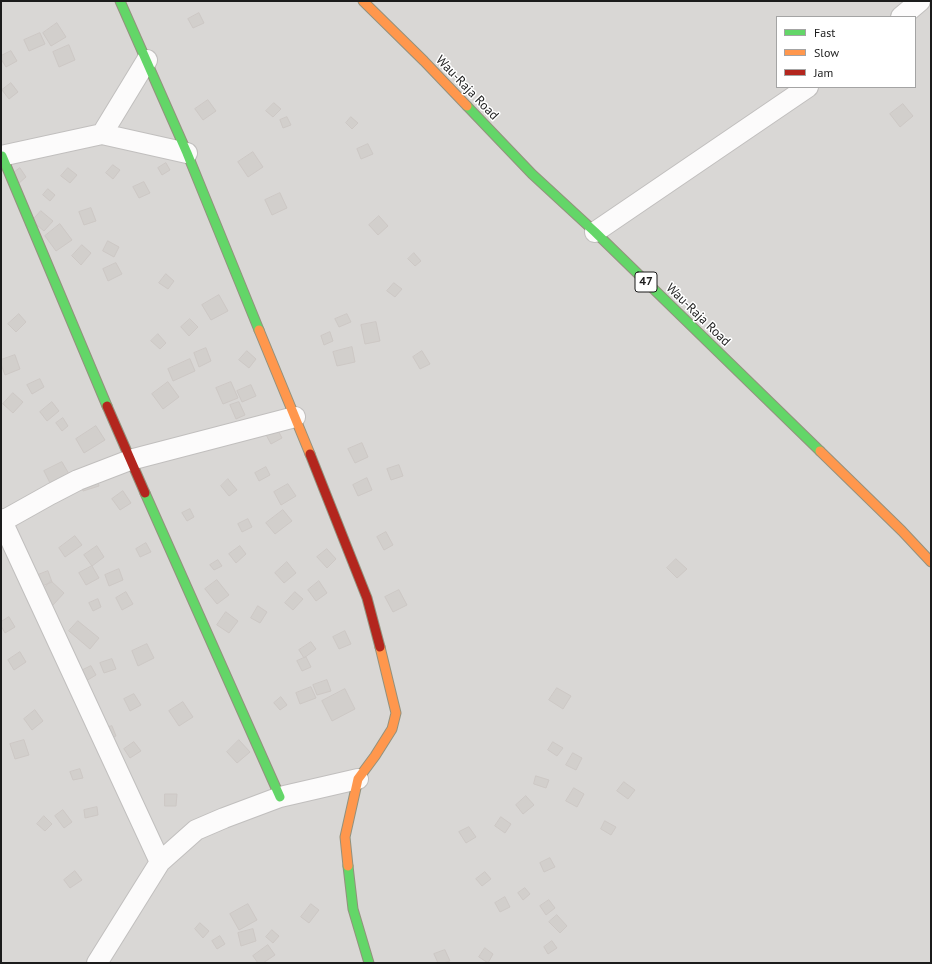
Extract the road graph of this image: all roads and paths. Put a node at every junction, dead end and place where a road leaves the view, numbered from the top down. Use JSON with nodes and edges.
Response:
{"nodes":[{"id":1,"x":120,"y":1,"type":"edge"},
{"id":2,"x":363,"y":1,"type":"edge"},
{"id":3,"x":920,"y":1,"type":"edge"},
{"id":4,"x":902,"y":16,"type":"edge"},
{"id":5,"x":147,"y":60,"type":"junction"},
{"id":6,"x":807,"y":88,"type":"edge"},
{"id":7,"x":102,"y":134,"type":"junction"},
{"id":8,"x":187,"y":153,"type":"junction"},
{"id":9,"x":1,"y":156,"type":"edge"},
{"id":10,"x":595,"y":232,"type":"junction"},
{"id":11,"x":295,"y":417,"type":"junction"},
{"id":12,"x":130,"y":460,"type":"junction"},
{"id":13,"x":1,"y":521,"type":"edge"},
{"id":14,"x":931,"y":562,"type":"edge"},
{"id":15,"x":358,"y":779,"type":"junction"},
{"id":16,"x":280,"y":798,"type":"junction"},
{"id":17,"x":160,"y":862,"type":"junction"},
{"id":18,"x":97,"y":963,"type":"edge"},
{"id":19,"x":369,"y":963,"type":"edge"}],
"edges":[{"from":1,"to":5,"type":"street"},
{"from":2,"to":10,"type":"street","name":"Wau-Raja Road","number":"47"},
{"from":3,"to":4,"type":"street"},
{"from":5,"to":7,"type":"street"},
{"from":5,"to":8,"type":"street"},
{"from":6,"to":10,"type":"street"},
{"from":7,"to":8,"type":"street"},
{"from":7,"to":9,"type":"street"},
{"from":8,"to":11,"type":"street"},
{"from":9,"to":12,"type":"street"},
{"from":10,"to":14,"type":"street","name":"Wau-Raja Road","number":"47"},
{"from":11,"to":12,"type":"street"},
{"from":11,"to":15,"type":"street"},
{"from":12,"to":13,"type":"street"},
{"from":12,"to":16,"type":"street"},
{"from":13,"to":17,"type":"street"},
{"from":15,"to":16,"type":"street"},
{"from":15,"to":19,"type":"street"},
{"from":16,"to":17,"type":"street"},
{"from":17,"to":18,"type":"street"}]}
